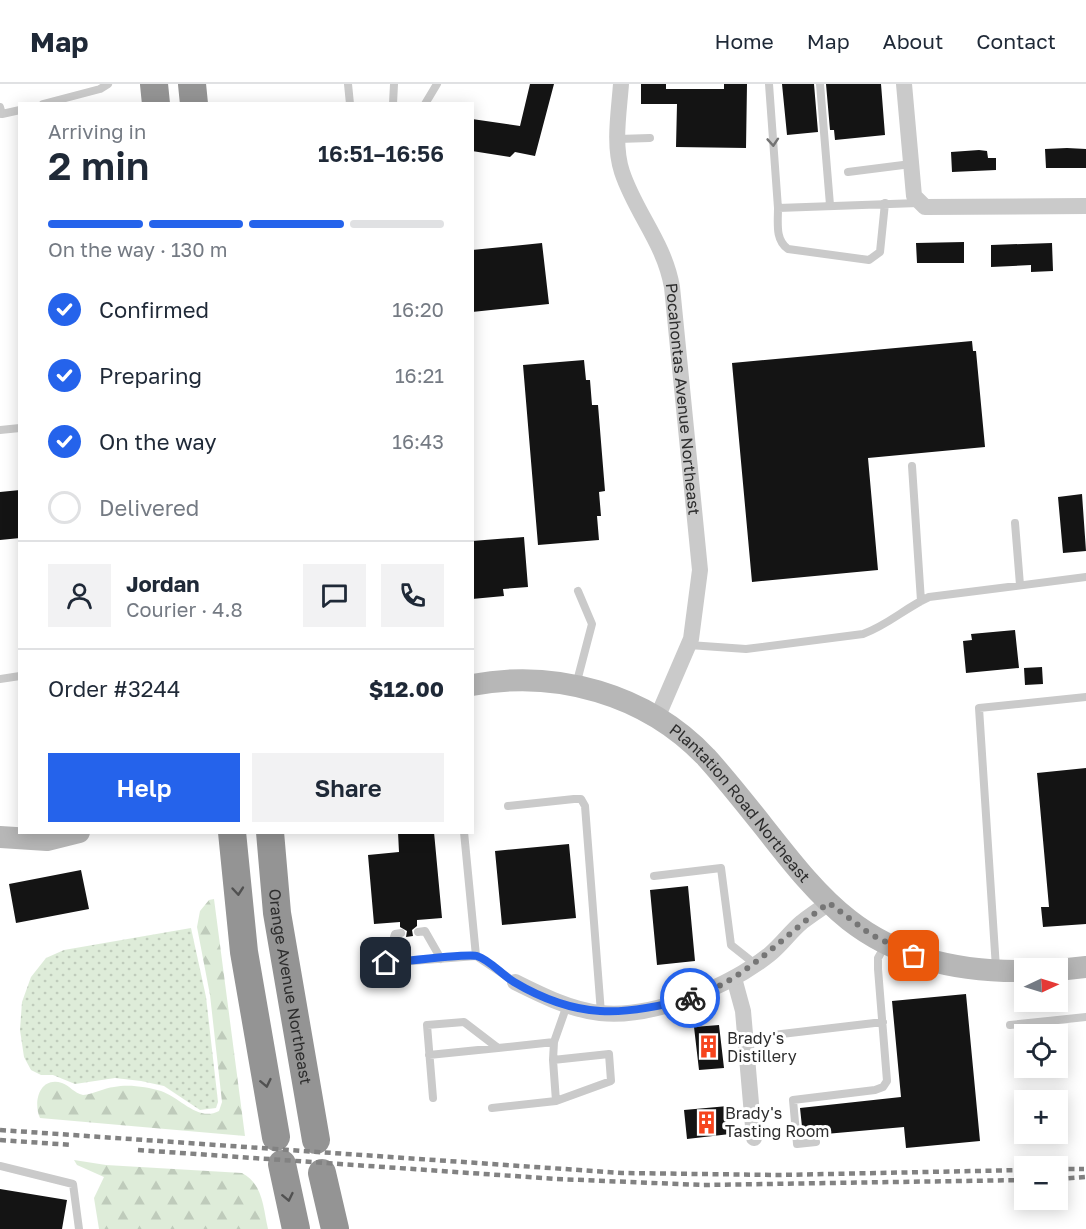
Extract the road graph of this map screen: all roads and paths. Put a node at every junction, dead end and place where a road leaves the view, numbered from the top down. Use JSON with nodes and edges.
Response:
{"nodes":[{"id":1,"x":108,"y":84,"type":"edge"},
{"id":2,"x":154,"y":84,"type":"edge"},
{"id":3,"x":192,"y":84,"type":"edge"},
{"id":4,"x":209,"y":84,"type":"edge"},
{"id":5,"x":348,"y":84,"type":"edge"},
{"id":6,"x":394,"y":84,"type":"edge"},
{"id":7,"x":437,"y":84,"type":"edge"},
{"id":8,"x":621,"y":84,"type":"edge"},
{"id":9,"x":770,"y":84,"type":"edge"},
{"id":10,"x":820,"y":84,"type":"edge"},
{"id":11,"x":904,"y":84,"type":"edge"},
{"id":12,"x":51,"y":102,"type":"edge"},
{"id":13,"x":156,"y":102,"type":"edge"},
{"id":14,"x":194,"y":102,"type":"edge"},
{"id":15,"x":211,"y":102,"type":"edge"},
{"id":16,"x":350,"y":102,"type":"edge"},
{"id":17,"x":393,"y":102,"type":"edge"},
{"id":18,"x":426,"y":102,"type":"edge"},
{"id":19,"x":0,"y":107,"type":"edge"},
{"id":20,"x":18,"y":110,"type":"edge"},
{"id":21,"x":650,"y":138,"type":"dead end"},
{"id":22,"x":618,"y":140,"type":"junction"},
{"id":23,"x":911,"y":164,"type":"junction"},
{"id":24,"x":848,"y":172,"type":"dead end"},
{"id":25,"x":885,"y":202,"type":"junction"},
{"id":26,"x":918,"y":203,"type":"junction"},
{"id":27,"x":830,"y":205,"type":"junction"},
{"id":28,"x":1086,"y":206,"type":"edge"},
{"id":29,"x":778,"y":208,"type":"junction"},
{"id":30,"x":18,"y":428,"type":"edge"},
{"id":31,"x":0,"y":430,"type":"edge"},
{"id":32,"x":912,"y":466,"type":"dead end"},
{"id":33,"x":1015,"y":523,"type":"dead end"},
{"id":34,"x":1086,"y":577,"type":"edge"},
{"id":35,"x":1020,"y":585,"type":"junction"},
{"id":36,"x":578,"y":591,"type":"dead end"},
{"id":37,"x":921,"y":601,"type":"junction"},
{"id":38,"x":689,"y":645,"type":"junction"},
{"id":39,"x":18,"y":676,"type":"edge"},
{"id":40,"x":0,"y":679,"type":"edge"},
{"id":41,"x":474,"y":685,"type":"edge"},
{"id":42,"x":576,"y":686,"type":"junction"},
{"id":43,"x":1086,"y":697,"type":"edge"},
{"id":44,"x":657,"y":718,"type":"junction"},
{"id":45,"x":508,"y":806,"type":"dead end"},
{"id":46,"x":18,"y":822,"type":"edge"},
{"id":47,"x":0,"y":832,"type":"edge"},
{"id":48,"x":71,"y":834,"type":"edge"},
{"id":49,"x":232,"y":834,"type":"edge"},
{"id":50,"x":270,"y":834,"type":"edge"},
{"id":51,"x":464,"y":834,"type":"edge"},
{"id":52,"x":0,"y":837,"type":"edge"},
{"id":53,"x":654,"y":876,"type":"dead end"},
{"id":54,"x":829,"y":903,"type":"junction"},
{"id":55,"x":418,"y":932,"type":"dead end"},
{"id":56,"x":401,"y":933,"type":"dead end"},
{"id":57,"x":886,"y":943,"type":"junction"},
{"id":58,"x":476,"y":956,"type":"junction"},
{"id":59,"x":441,"y":959,"type":"junction"},
{"id":60,"x":754,"y":964,"type":"junction"},
{"id":61,"x":1086,"y":967,"type":"edge"},
{"id":62,"x":1068,"y":969,"type":"edge"},
{"id":63,"x":1014,"y":971,"type":"edge"},
{"id":64,"x":996,"y":972,"type":"junction"},
{"id":65,"x":734,"y":978,"type":"junction"},
{"id":66,"x":515,"y":982,"type":"joint"},
{"id":67,"x":567,"y":1004,"type":"junction"},
{"id":68,"x":601,"y":1013,"type":"junction"},
{"id":69,"x":1086,"y":1017,"type":"edge"},
{"id":70,"x":883,"y":1022,"type":"junction"},
{"id":71,"x":1010,"y":1025,"type":"dead end"},
{"id":72,"x":773,"y":1035,"type":"dead end"},
{"id":73,"x":554,"y":1042,"type":"junction"},
{"id":74,"x":498,"y":1048,"type":"junction"},
{"id":75,"x":429,"y":1055,"type":"junction"},
{"id":76,"x":553,"y":1060,"type":"junction"},
{"id":77,"x":433,"y":1098,"type":"dead end"},
{"id":78,"x":556,"y":1101,"type":"junction"},
{"id":79,"x":492,"y":1108,"type":"dead end"},
{"id":80,"x":754,"y":1138,"type":"dead end"},
{"id":81,"x":316,"y":1140,"type":"dead end"},
{"id":82,"x":816,"y":1142,"type":"dead end"},
{"id":83,"x":0,"y":1167,"type":"edge"},
{"id":84,"x":322,"y":1173,"type":"dead end"},
{"id":85,"x":79,"y":1229,"type":"edge"},
{"id":86,"x":296,"y":1229,"type":"edge"},
{"id":87,"x":335,"y":1229,"type":"edge"}],
"edges":[{"from":1,"to":12,"type":"lane"},
{"from":2,"to":13,"type":"highway"},
{"from":3,"to":14,"type":"highway"},
{"from":4,"to":15,"type":"highway"},
{"from":5,"to":16,"type":"lane"},
{"from":6,"to":17,"type":"lane"},
{"from":7,"to":18,"type":"lane"},
{"from":8,"to":22,"type":"street","name":"Pocahontas Avenue Northeast"},
{"from":9,"to":29,"type":"lane","one_way":true},
{"from":10,"to":27,"type":"lane"},
{"from":11,"to":23,"type":"street"},
{"from":19,"to":20,"type":"lane"},
{"from":21,"to":22,"type":"lane"},
{"from":22,"to":38,"type":"street","name":"Pocahontas Avenue Northeast"},
{"from":23,"to":24,"type":"lane"},
{"from":23,"to":26,"type":"street"},
{"from":25,"to":26,"type":"lane"},
{"from":25,"to":27,"type":"lane"},
{"from":25,"to":29,"type":"lane"},
{"from":26,"to":28,"type":"street"},
{"from":27,"to":29,"type":"lane"},
{"from":30,"to":31,"type":"lane"},
{"from":32,"to":37,"type":"lane"},
{"from":33,"to":35,"type":"lane"},
{"from":34,"to":35,"type":"lane"},
{"from":35,"to":37,"type":"lane"},
{"from":36,"to":42,"type":"lane"},
{"from":37,"to":38,"type":"lane"},
{"from":38,"to":44,"type":"street","name":"Pocahontas Avenue Northeast"},
{"from":39,"to":40,"type":"lane"},
{"from":41,"to":42,"type":"street","name":"Plantation Road Northeast"},
{"from":42,"to":44,"type":"street","name":"Plantation Road Northeast"},
{"from":43,"to":64,"type":"lane"},
{"from":44,"to":54,"type":"street","name":"Plantation Road Northeast"},
{"from":45,"to":68,"type":"lane"},
{"from":46,"to":47,"type":"street"},
{"from":48,"to":52,"type":"street"},
{"from":49,"to":86,"type":"highway","one_way":true},
{"from":50,"to":81,"type":"highway","name":"Orange Avenue Northeast"},
{"from":51,"to":58,"type":"lane"},
{"from":53,"to":60,"type":"lane"},
{"from":54,"to":57,"type":"street","name":"Plantation Road Northeast"},
{"from":54,"to":60,"type":"street"},
{"from":55,"to":59,"type":"lane"},
{"from":56,"to":59,"type":"lane"},
{"from":57,"to":64,"type":"street","name":"Plantation Road Northeast"},
{"from":57,"to":70,"type":"lane"},
{"from":58,"to":59,"type":"lane"},
{"from":58,"to":66,"type":"lane"},
{"from":60,"to":65,"type":"street"},
{"from":61,"to":62,"type":"street"},
{"from":63,"to":64,"type":"street","name":"Plantation Road Northeast"},
{"from":65,"to":68,"type":"street"},
{"from":65,"to":80,"type":"street"},
{"from":66,"to":67,"type":"street"},
{"from":67,"to":68,"type":"street"},
{"from":67,"to":73,"type":"lane"},
{"from":69,"to":71,"type":"lane"},
{"from":70,"to":72,"type":"lane"},
{"from":70,"to":82,"type":"lane"},
{"from":73,"to":74,"type":"lane"},
{"from":73,"to":76,"type":"lane"},
{"from":74,"to":75,"type":"lane"},
{"from":74,"to":75,"type":"lane"},
{"from":75,"to":77,"type":"lane"},
{"from":76,"to":78,"type":"lane"},
{"from":76,"to":78,"type":"lane"},
{"from":78,"to":79,"type":"lane"},
{"from":83,"to":85,"type":"lane"},
{"from":84,"to":87,"type":"highway"}]}
